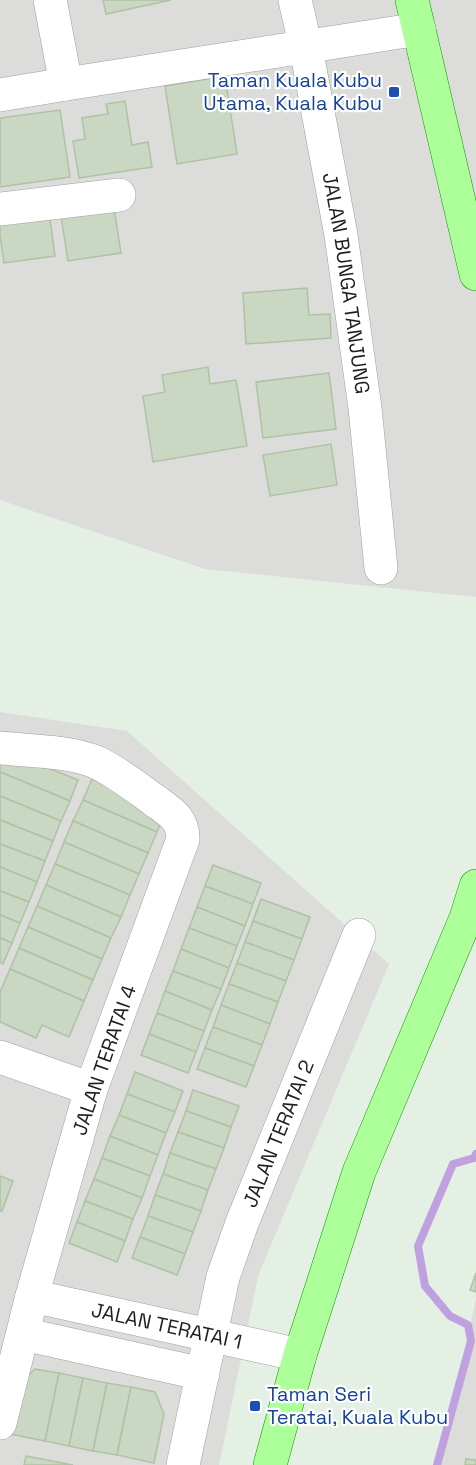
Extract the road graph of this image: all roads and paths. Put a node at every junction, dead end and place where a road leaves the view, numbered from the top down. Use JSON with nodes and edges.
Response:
{"nodes":[{"id":1,"x":50,"y":0,"type":"edge"},
{"id":2,"x":295,"y":0,"type":"edge"},
{"id":3,"x":416,"y":15,"type":"edge"},
{"id":4,"x":306,"y":48,"type":"junction"},
{"id":5,"x":66,"y":84,"type":"junction"},
{"id":6,"x":0,"y":95,"type":"edge"},
{"id":7,"x":119,"y":195,"type":"dead end"},
{"id":8,"x":0,"y":209,"type":"edge"},
{"id":9,"x":476,"y":274,"type":"edge"},
{"id":10,"x":381,"y":568,"type":"dead end"},
{"id":11,"x":0,"y":748,"type":"edge"},
{"id":12,"x":476,"y":886,"type":"edge"},
{"id":13,"x":358,"y":934,"type":"dead end"},
{"id":14,"x":0,"y":1057,"type":"edge"},
{"id":15,"x":91,"y":1089,"type":"junction"},
{"id":16,"x":32,"y":1296,"type":"junction"},
{"id":17,"x":23,"y":1334,"type":"junction"},
{"id":18,"x":210,"y":1336,"type":"junction"},
{"id":19,"x":300,"y":1355,"type":"junction"},
{"id":20,"x":203,"y":1374,"type":"junction"},
{"id":21,"x":0,"y":1424,"type":"edge"},
{"id":22,"x":183,"y":1465,"type":"edge"},
{"id":23,"x":270,"y":1465,"type":"edge"}],
"edges":[{"from":1,"to":5,"type":"street"},
{"from":2,"to":4,"type":"street","name":"JALAN BUNGA TANJUNG"},
{"from":3,"to":4,"type":"street"},
{"from":3,"to":9,"type":"main road"},
{"from":4,"to":5,"type":"street"},
{"from":4,"to":10,"type":"street","name":"JALAN BUNGA TANJUNG"},
{"from":5,"to":6,"type":"street"},
{"from":7,"to":8,"type":"street"},
{"from":11,"to":15,"type":"street","name":"JALAN TERATAI 4"},
{"from":12,"to":19,"type":"main road"},
{"from":13,"to":18,"type":"street","name":"JALAN TERATAI 2"},
{"from":14,"to":15,"type":"street"},
{"from":15,"to":16,"type":"street","name":"JALAN TERATAI 4"},
{"from":16,"to":17,"type":"street","name":"JALAN TERATAI 4"},
{"from":16,"to":18,"type":"street","name":"JALAN TERATAI 1"},
{"from":17,"to":20,"type":"street"},
{"from":17,"to":21,"type":"street","name":"JALAN TERATAI 4"},
{"from":18,"to":19,"type":"street","name":"JALAN TERATAI 1"},
{"from":18,"to":20,"type":"street","name":"JALAN TERATAI 2"},
{"from":19,"to":23,"type":"main road"},
{"from":20,"to":22,"type":"street","name":"JALAN TERATAI 2"}]}
